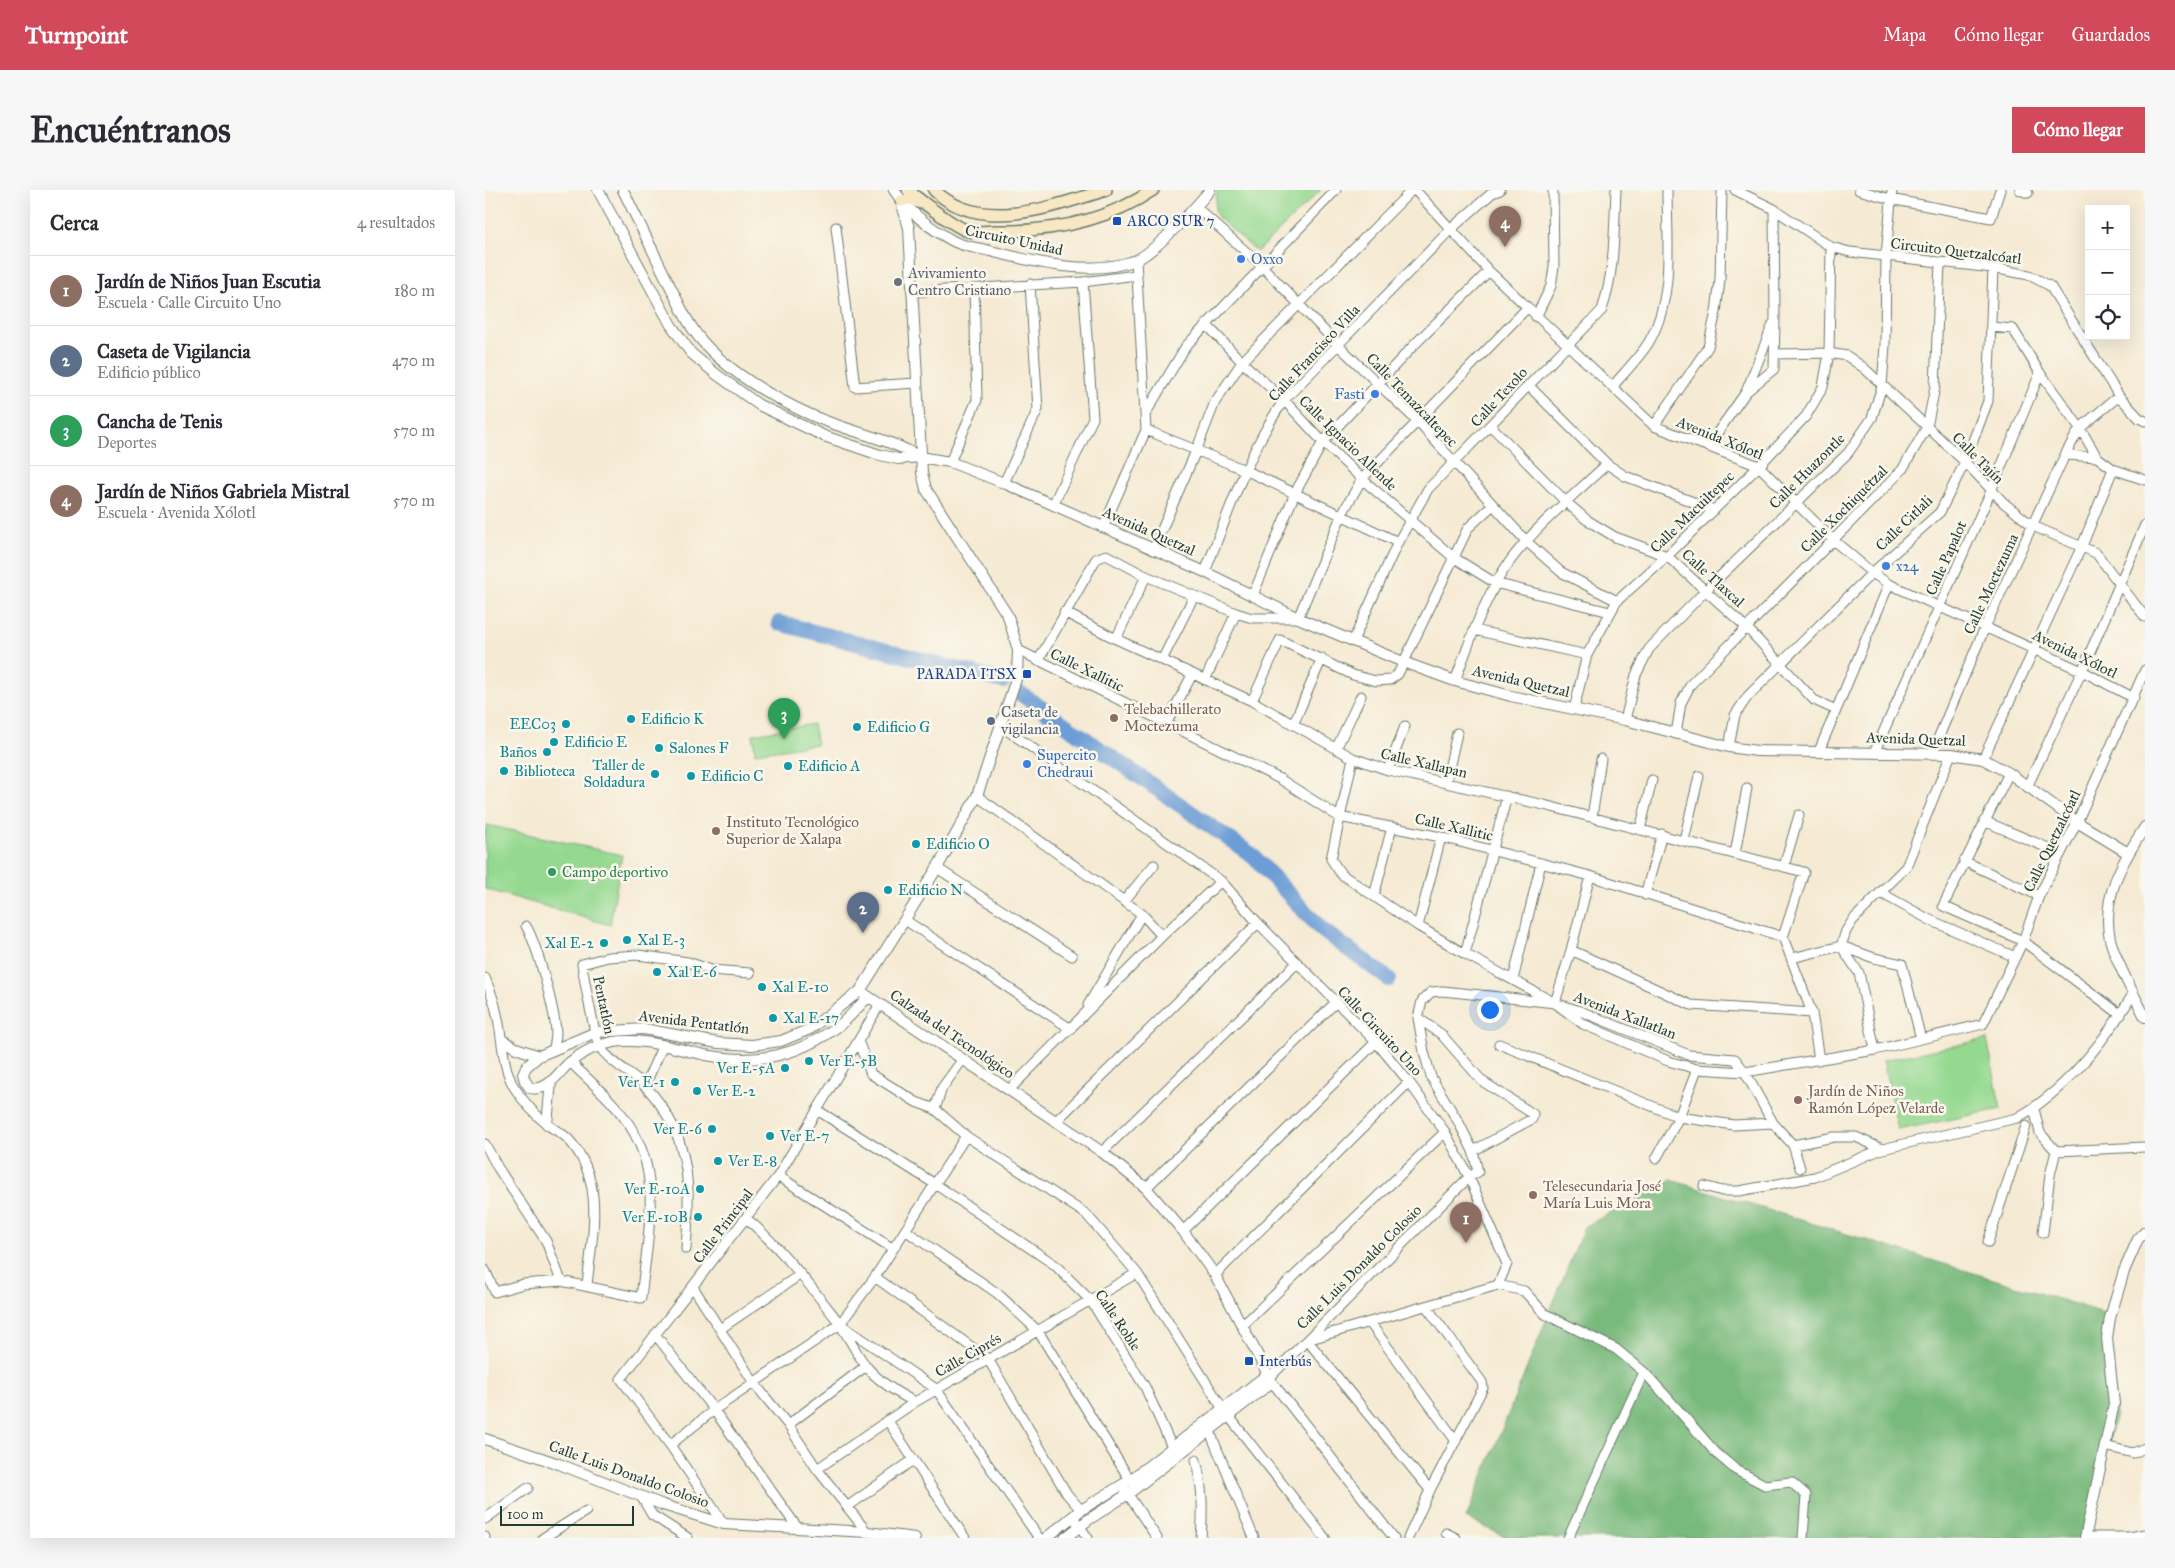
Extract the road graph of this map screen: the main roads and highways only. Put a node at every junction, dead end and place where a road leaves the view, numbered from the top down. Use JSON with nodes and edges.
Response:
{"nodes":[{"id":1,"x":908,"y":190,"type":"edge"},
{"id":2,"x":934,"y":190,"type":"edge"},
{"id":3,"x":1107,"y":190,"type":"edge"},
{"id":4,"x":1153,"y":190,"type":"edge"},
{"id":5,"x":901,"y":201,"type":"road end"},
{"id":6,"x":924,"y":204,"type":"junction"}],
"edges":[{"from":1,"to":6,"type":"main road"},
{"from":2,"to":3,"type":"main road"},
{"from":4,"to":6,"type":"main road"},
{"from":5,"to":6,"type":"main road"}]}
